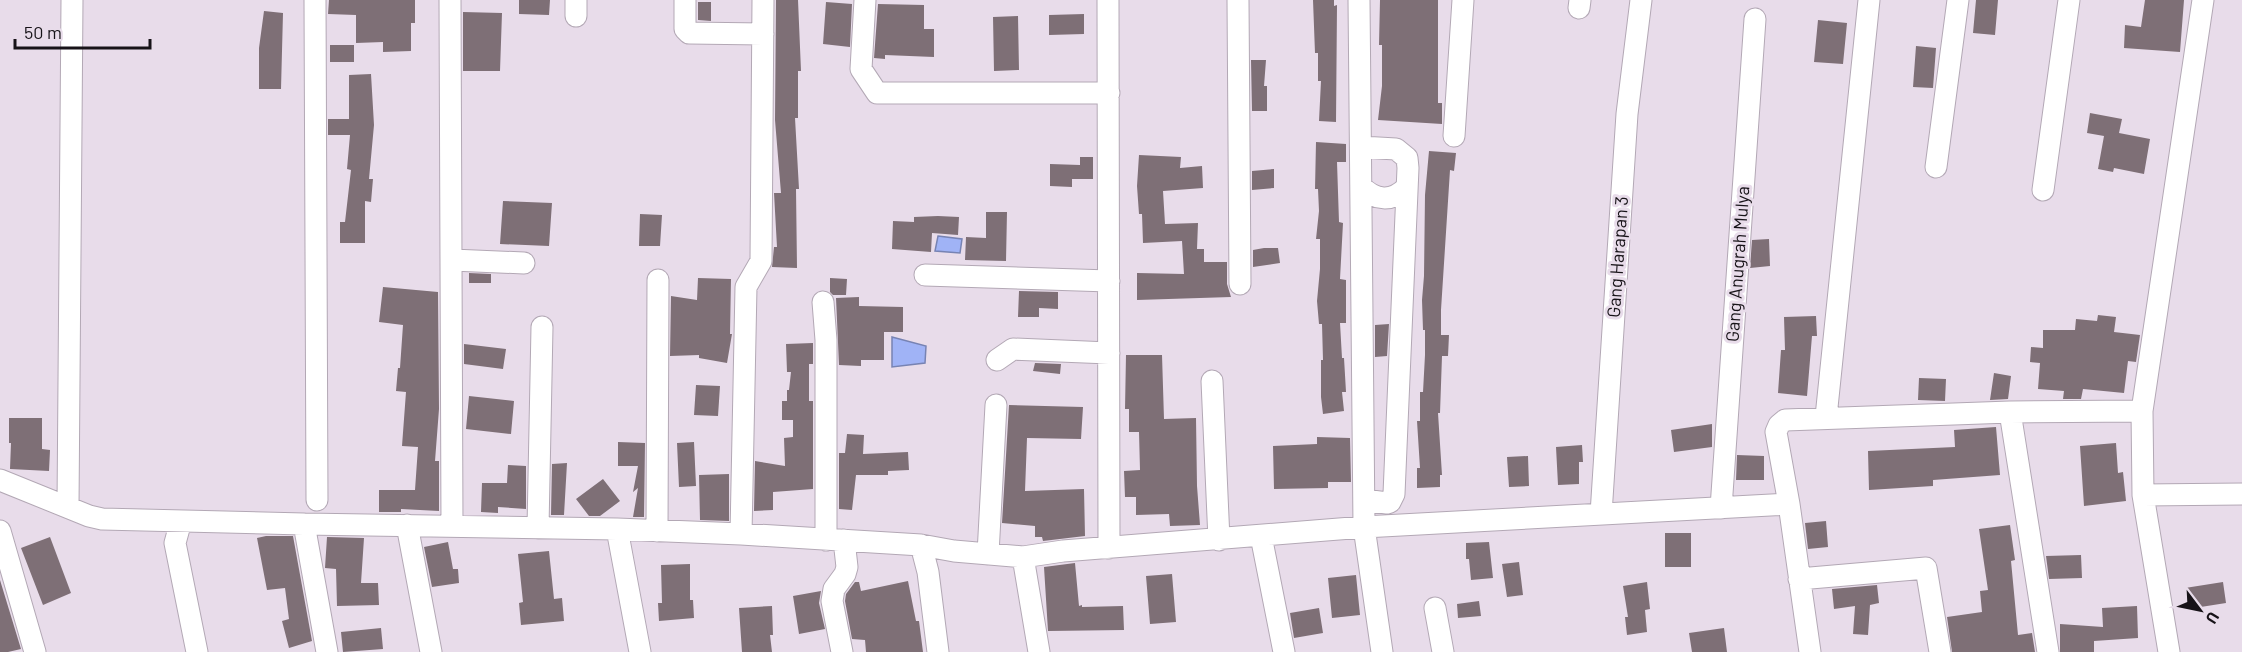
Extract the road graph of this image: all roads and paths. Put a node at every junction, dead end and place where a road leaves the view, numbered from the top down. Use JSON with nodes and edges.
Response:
{"nodes":[{"id":1,"x":72,"y":0,"type":"edge"},
{"id":2,"x":315,"y":0,"type":"edge"},
{"id":3,"x":450,"y":0,"type":"edge"},
{"id":4,"x":685,"y":0,"type":"edge"},
{"id":5,"x":763,"y":0,"type":"edge"},
{"id":6,"x":865,"y":0,"type":"edge"},
{"id":7,"x":1108,"y":0,"type":"edge"},
{"id":8,"x":1238,"y":0,"type":"edge"},
{"id":9,"x":1359,"y":0,"type":"edge"},
{"id":10,"x":1463,"y":0,"type":"edge"},
{"id":11,"x":1641,"y":0,"type":"edge"},
{"id":12,"x":1869,"y":0,"type":"edge"},
{"id":13,"x":1958,"y":0,"type":"edge"},
{"id":14,"x":2069,"y":0,"type":"edge"},
{"id":15,"x":2203,"y":0,"type":"edge"},
{"id":16,"x":1755,"y":20,"type":"dead end"},
{"id":17,"x":763,"y":34,"type":"junction"},
{"id":18,"x":1108,"y":93,"type":"junction"},
{"id":19,"x":1454,"y":136,"type":"dead end"},
{"id":20,"x":1361,"y":147,"type":"junction"},
{"id":21,"x":1936,"y":167,"type":"dead end"},
{"id":22,"x":1361,"y":186,"type":"junction"},
{"id":23,"x":1406,"y":188,"type":"junction"},
{"id":24,"x":2043,"y":190,"type":"dead end"},
{"id":25,"x":452,"y":260,"type":"junction"},
{"id":26,"x":524,"y":263,"type":"dead end"},
{"id":27,"x":925,"y":275,"type":"dead end"},
{"id":28,"x":658,"y":280,"type":"dead end"},
{"id":29,"x":1109,"y":281,"type":"junction"},
{"id":30,"x":1240,"y":284,"type":"dead end"},
{"id":31,"x":823,"y":302,"type":"dead end"},
{"id":32,"x":542,"y":327,"type":"dead end"},
{"id":33,"x":1109,"y":353,"type":"junction"},
{"id":34,"x":997,"y":360,"type":"dead end"},
{"id":35,"x":1212,"y":381,"type":"dead end"},
{"id":36,"x":996,"y":405,"type":"dead end"},
{"id":37,"x":2142,"y":411,"type":"junction"},
{"id":38,"x":2010,"y":412,"type":"junction"},
{"id":39,"x":1826,"y":417,"type":"junction"},
{"id":40,"x":0,"y":480,"type":"edge"},
{"id":41,"x":2242,"y":494,"type":"edge"},
{"id":42,"x":2143,"y":495,"type":"junction"},
{"id":43,"x":317,"y":500,"type":"dead end"},
{"id":44,"x":1364,"y":500,"type":"junction"},
{"id":45,"x":1788,"y":504,"type":"junction"},
{"id":46,"x":68,"y":507,"type":"junction"},
{"id":47,"x":1721,"y":508,"type":"junction"},
{"id":48,"x":1601,"y":514,"type":"junction"},
{"id":49,"x":181,"y":521,"type":"junction"},
{"id":50,"x":304,"y":524,"type":"junction"},
{"id":51,"x":407,"y":525,"type":"junction"},
{"id":52,"x":452,"y":526,"type":"junction"},
{"id":53,"x":538,"y":528,"type":"junction"},
{"id":54,"x":1364,"y":528,"type":"junction"},
{"id":55,"x":617,"y":530,"type":"junction"},
{"id":56,"x":0,"y":531,"type":"edge"},
{"id":57,"x":657,"y":531,"type":"junction"},
{"id":58,"x":741,"y":534,"type":"junction"},
{"id":59,"x":1262,"y":536,"type":"junction"},
{"id":60,"x":835,"y":540,"type":"junction"},
{"id":61,"x":1219,"y":540,"type":"junction"},
{"id":62,"x":921,"y":545,"type":"junction"},
{"id":63,"x":1109,"y":548,"type":"junction"},
{"id":64,"x":988,"y":554,"type":"junction"},
{"id":65,"x":1023,"y":556,"type":"junction"},
{"id":66,"x":1799,"y":579,"type":"junction"},
{"id":67,"x":1435,"y":608,"type":"dead end"},
{"id":68,"x":35,"y":652,"type":"edge"},
{"id":69,"x":197,"y":652,"type":"edge"},
{"id":70,"x":327,"y":652,"type":"edge"},
{"id":71,"x":431,"y":652,"type":"edge"},
{"id":72,"x":640,"y":652,"type":"edge"},
{"id":73,"x":842,"y":652,"type":"edge"},
{"id":74,"x":938,"y":652,"type":"edge"},
{"id":75,"x":1039,"y":652,"type":"edge"},
{"id":76,"x":1284,"y":652,"type":"edge"},
{"id":77,"x":1382,"y":652,"type":"edge"},
{"id":78,"x":1443,"y":652,"type":"edge"},
{"id":79,"x":1810,"y":652,"type":"edge"},
{"id":80,"x":1940,"y":652,"type":"edge"},
{"id":81,"x":2048,"y":652,"type":"edge"},
{"id":82,"x":2169,"y":652,"type":"edge"}],
"edges":[{"from":1,"to":46,"type":"street"},
{"from":2,"to":43,"type":"street"},
{"from":3,"to":25,"type":"street"},
{"from":4,"to":17,"type":"street"},
{"from":5,"to":17,"type":"street"},
{"from":6,"to":18,"type":"street"},
{"from":7,"to":18,"type":"street"},
{"from":8,"to":30,"type":"street"},
{"from":9,"to":20,"type":"street"},
{"from":10,"to":19,"type":"street"},
{"from":11,"to":48,"type":"street","name":"Gang Harapan 3"},
{"from":12,"to":39,"type":"street"},
{"from":13,"to":21,"type":"street"},
{"from":14,"to":24,"type":"street"},
{"from":15,"to":37,"type":"street"},
{"from":16,"to":47,"type":"street","name":"Gang Anugrah Mulya"},
{"from":17,"to":58,"type":"street"},
{"from":18,"to":29,"type":"street"},
{"from":20,"to":22,"type":"street"},
{"from":20,"to":23,"type":"street"},
{"from":22,"to":23,"type":"street"},
{"from":22,"to":44,"type":"street"},
{"from":23,"to":44,"type":"street"},
{"from":25,"to":26,"type":"street"},
{"from":25,"to":52,"type":"street"},
{"from":27,"to":29,"type":"street"},
{"from":28,"to":57,"type":"street"},
{"from":29,"to":33,"type":"street"},
{"from":31,"to":60,"type":"street"},
{"from":32,"to":53,"type":"street"},
{"from":33,"to":34,"type":"street"},
{"from":33,"to":63,"type":"street"},
{"from":35,"to":61,"type":"street"},
{"from":36,"to":64,"type":"street"},
{"from":37,"to":38,"type":"street"},
{"from":37,"to":42,"type":"street"},
{"from":38,"to":39,"type":"street"},
{"from":38,"to":81,"type":"street"},
{"from":39,"to":45,"type":"street"},
{"from":40,"to":46,"type":"street"},
{"from":41,"to":42,"type":"street"},
{"from":42,"to":82,"type":"street"},
{"from":44,"to":54,"type":"street"},
{"from":45,"to":47,"type":"street"},
{"from":45,"to":66,"type":"street"},
{"from":46,"to":49,"type":"street"},
{"from":47,"to":48,"type":"street"},
{"from":48,"to":54,"type":"street"},
{"from":49,"to":50,"type":"street"},
{"from":49,"to":69,"type":"street"},
{"from":50,"to":51,"type":"street"},
{"from":50,"to":70,"type":"street"},
{"from":51,"to":52,"type":"street"},
{"from":51,"to":71,"type":"street"},
{"from":52,"to":53,"type":"street"},
{"from":53,"to":55,"type":"street"},
{"from":54,"to":59,"type":"street"},
{"from":54,"to":77,"type":"street"},
{"from":55,"to":57,"type":"street"},
{"from":55,"to":72,"type":"street"},
{"from":56,"to":68,"type":"street"},
{"from":57,"to":58,"type":"street"},
{"from":58,"to":60,"type":"street"},
{"from":59,"to":61,"type":"street"},
{"from":59,"to":76,"type":"street"},
{"from":60,"to":62,"type":"street"},
{"from":60,"to":73,"type":"street"},
{"from":61,"to":63,"type":"street"},
{"from":62,"to":64,"type":"street"},
{"from":62,"to":74,"type":"street"},
{"from":63,"to":65,"type":"street"},
{"from":64,"to":65,"type":"street"},
{"from":65,"to":75,"type":"street"},
{"from":66,"to":79,"type":"street"},
{"from":66,"to":80,"type":"street"},
{"from":67,"to":78,"type":"street"}]}
